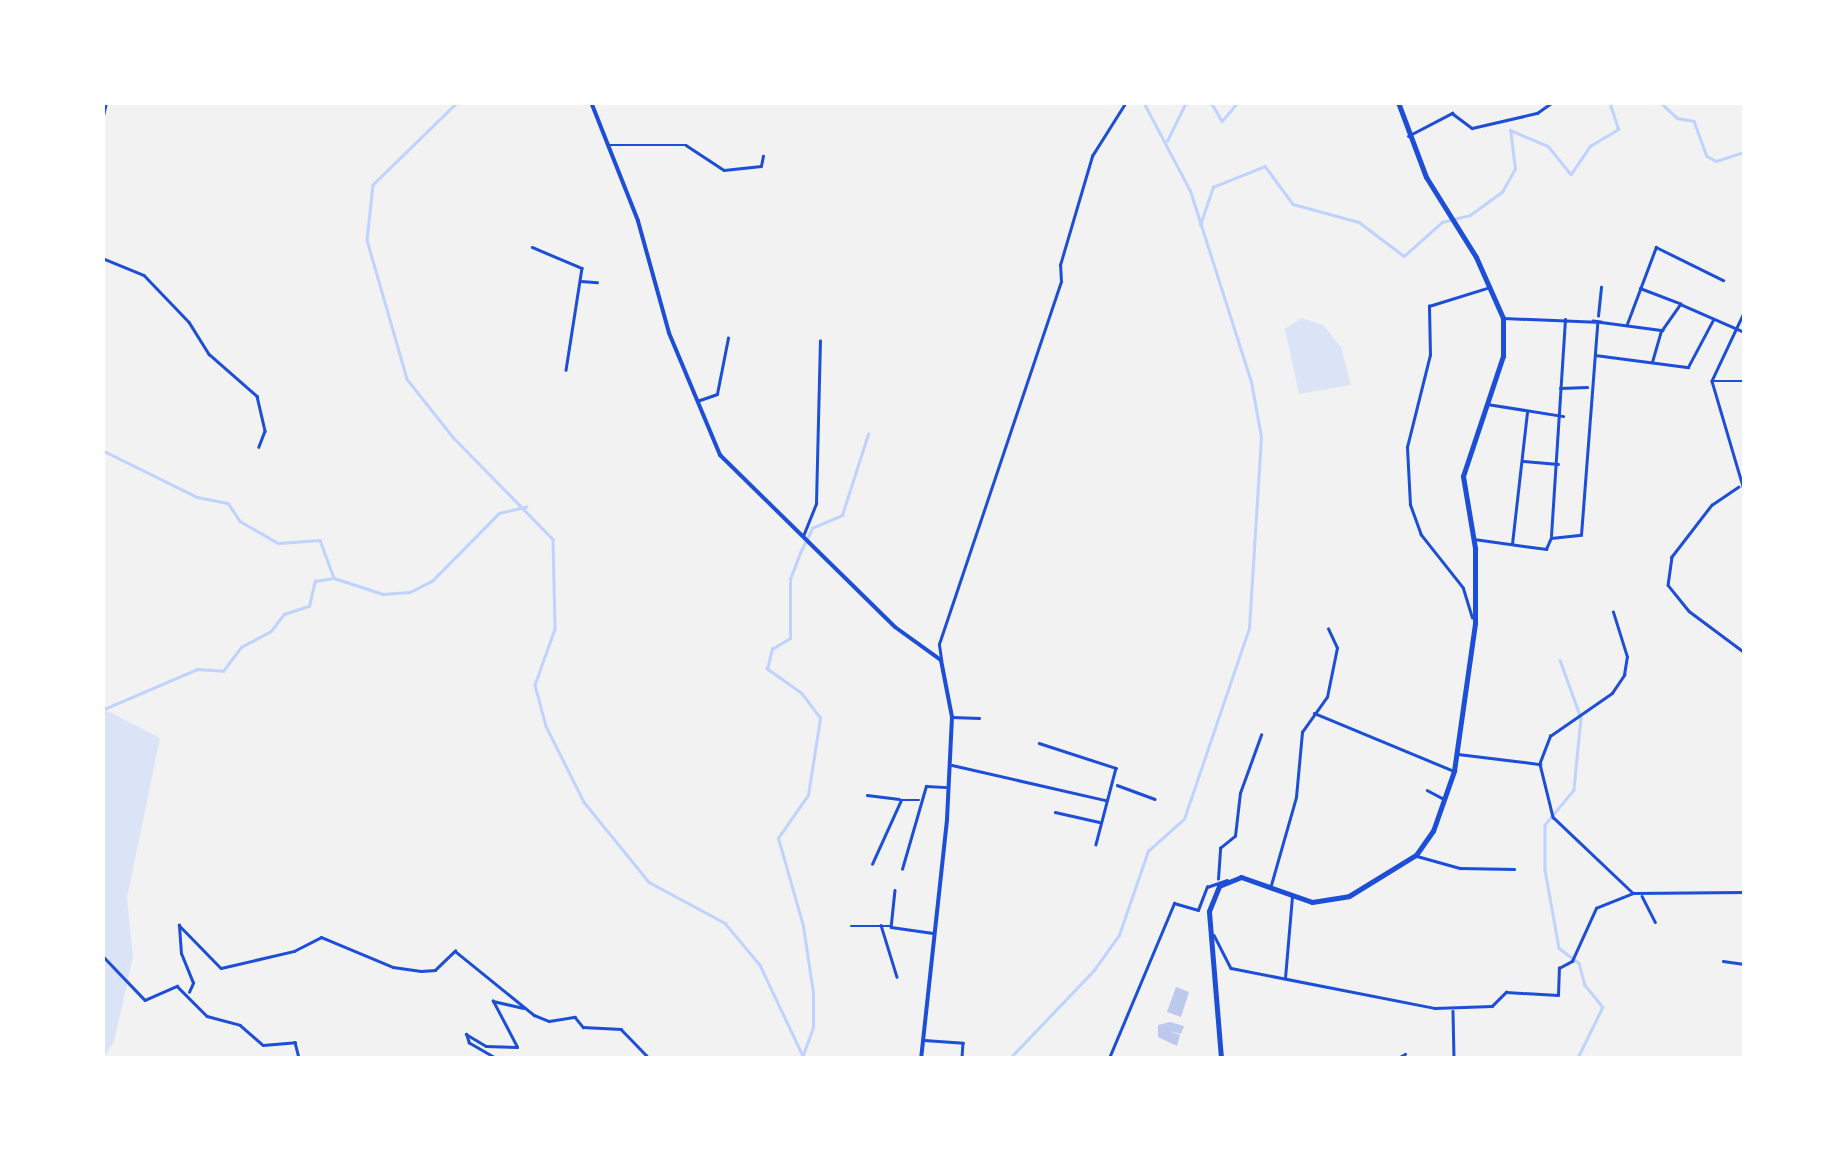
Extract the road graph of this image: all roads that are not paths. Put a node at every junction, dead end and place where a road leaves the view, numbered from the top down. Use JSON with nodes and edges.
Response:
{"nodes":[{"id":1,"x":106,"y":102,"type":"edge"},
{"id":2,"x":592,"y":102,"type":"edge"},
{"id":3,"x":1126,"y":102,"type":"edge"},
{"id":4,"x":1398,"y":102,"type":"edge"},
{"id":5,"x":1553,"y":102,"type":"edge"},
{"id":6,"x":102,"y":120,"type":"edge"},
{"id":7,"x":1408,"y":136,"type":"junction"},
{"id":8,"x":607,"y":145,"type":"junction"},
{"id":9,"x":763,"y":156,"type":"dead end"},
{"id":10,"x":532,"y":247,"type":"dead end"},
{"id":11,"x":102,"y":258,"type":"edge"},
{"id":12,"x":1724,"y":280,"type":"dead end"},
{"id":13,"x":580,"y":281,"type":"junction"},
{"id":14,"x":597,"y":282,"type":"dead end"},
{"id":15,"x":1491,"y":286,"type":"junction"},
{"id":16,"x":1601,"y":287,"type":"dead end"},
{"id":17,"x":1638,"y":287,"type":"junction"},
{"id":18,"x":1680,"y":304,"type":"junction"},
{"id":19,"x":1744,"y":312,"type":"edge"},
{"id":20,"x":1503,"y":318,"type":"junction"},
{"id":21,"x":1714,"y":318,"type":"junction"},
{"id":22,"x":1564,"y":319,"type":"junction"},
{"id":23,"x":1597,"y":321,"type":"junction"},
{"id":24,"x":1627,"y":326,"type":"junction"},
{"id":25,"x":1733,"y":327,"type":"junction"},
{"id":26,"x":1662,"y":330,"type":"junction"},
{"id":27,"x":1744,"y":332,"type":"edge"},
{"id":28,"x":728,"y":338,"type":"dead end"},
{"id":29,"x":820,"y":341,"type":"dead end"},
{"id":30,"x":1594,"y":355,"type":"junction"},
{"id":31,"x":1652,"y":362,"type":"junction"},
{"id":32,"x":566,"y":370,"type":"dead end"},
{"id":33,"x":1712,"y":381,"type":"junction"},
{"id":34,"x":1744,"y":381,"type":"edge"},
{"id":35,"x":1589,"y":387,"type":"junction"},
{"id":36,"x":1558,"y":388,"type":"junction"},
{"id":37,"x":697,"y":402,"type":"junction"},
{"id":38,"x":1486,"y":404,"type":"junction"},
{"id":39,"x":1527,"y":412,"type":"junction"},
{"id":40,"x":1562,"y":416,"type":"junction"},
{"id":41,"x":259,"y":447,"type":"dead end"},
{"id":42,"x":1521,"y":460,"type":"junction"},
{"id":43,"x":1558,"y":464,"type":"junction"},
{"id":44,"x":1739,"y":487,"type":"junction"},
{"id":45,"x":1744,"y":490,"type":"edge"},
{"id":46,"x":803,"y":536,"type":"junction"},
{"id":47,"x":1550,"y":538,"type":"junction"},
{"id":48,"x":1474,"y":539,"type":"junction"},
{"id":49,"x":1512,"y":544,"type":"junction"},
{"id":50,"x":1613,"y":612,"type":"dead end"},
{"id":51,"x":1475,"y":624,"type":"junction"},
{"id":52,"x":1328,"y":629,"type":"dead end"},
{"id":53,"x":1744,"y":652,"type":"edge"},
{"id":54,"x":941,"y":660,"type":"junction"},
{"id":55,"x":1312,"y":712,"type":"junction"},
{"id":56,"x":952,"y":717,"type":"junction"},
{"id":57,"x":980,"y":718,"type":"dead end"},
{"id":58,"x":1261,"y":735,"type":"dead end"},
{"id":59,"x":1038,"y":743,"type":"dead end"},
{"id":60,"x":1456,"y":754,"type":"junction"},
{"id":61,"x":950,"y":764,"type":"junction"},
{"id":62,"x":1540,"y":764,"type":"junction"},
{"id":63,"x":1454,"y":771,"type":"junction"},
{"id":64,"x":1115,"y":785,"type":"junction"},
{"id":65,"x":948,"y":787,"type":"junction"},
{"id":66,"x":1428,"y":790,"type":"dead end"},
{"id":67,"x":867,"y":795,"type":"dead end"},
{"id":68,"x":1155,"y":799,"type":"dead end"},
{"id":69,"x":901,"y":800,"type":"junction"},
{"id":70,"x":920,"y":800,"type":"junction"},
{"id":71,"x":1106,"y":800,"type":"junction"},
{"id":72,"x":1445,"y":800,"type":"junction"},
{"id":73,"x":1055,"y":812,"type":"dead end"},
{"id":74,"x":1101,"y":822,"type":"junction"},
{"id":75,"x":1096,"y":844,"type":"dead end"},
{"id":76,"x":1416,"y":856,"type":"junction"},
{"id":77,"x":872,"y":864,"type":"dead end"},
{"id":78,"x":1514,"y":869,"type":"dead end"},
{"id":79,"x":902,"y":870,"type":"dead end"},
{"id":80,"x":1218,"y":880,"type":"junction"},
{"id":81,"x":1227,"y":880,"type":"junction"},
{"id":82,"x":1271,"y":886,"type":"junction"},
{"id":83,"x":895,"y":890,"type":"dead end"},
{"id":84,"x":1744,"y":892,"type":"edge"},
{"id":85,"x":1633,"y":893,"type":"junction"},
{"id":86,"x":1292,"y":895,"type":"junction"},
{"id":87,"x":1642,"y":895,"type":"junction"},
{"id":88,"x":1656,"y":922,"type":"dead end"},
{"id":89,"x":881,"y":925,"type":"junction"},
{"id":90,"x":851,"y":926,"type":"dead end"},
{"id":91,"x":892,"y":926,"type":"junction"},
{"id":92,"x":934,"y":933,"type":"junction"},
{"id":93,"x":1213,"y":934,"type":"junction"},
{"id":94,"x":102,"y":955,"type":"edge"},
{"id":95,"x":1724,"y":961,"type":"dead end"},
{"id":96,"x":1744,"y":964,"type":"edge"},
{"id":97,"x":897,"y":976,"type":"dead end"},
{"id":98,"x":1285,"y":980,"type":"junction"},
{"id":99,"x":189,"y":992,"type":"junction"},
{"id":100,"x":528,"y":1010,"type":"junction"},
{"id":101,"x":1452,"y":1010,"type":"junction"},
{"id":102,"x":923,"y":1040,"type":"junction"},
{"id":103,"x":1405,"y":1054,"type":"dead end"},
{"id":104,"x":299,"y":1058,"type":"edge"},
{"id":105,"x":495,"y":1058,"type":"edge"},
{"id":106,"x":649,"y":1058,"type":"edge"},
{"id":107,"x":921,"y":1058,"type":"edge"},
{"id":108,"x":962,"y":1058,"type":"edge"},
{"id":109,"x":1110,"y":1058,"type":"edge"},
{"id":110,"x":1221,"y":1058,"type":"edge"},
{"id":111,"x":1398,"y":1058,"type":"edge"},
{"id":112,"x":1454,"y":1058,"type":"edge"}],
"edges":[{"from":1,"to":6,"type":"street"},
{"from":2,"to":8,"type":"main road"},
{"from":3,"to":54,"type":"street"},
{"from":4,"to":7,"type":"highway"},
{"from":5,"to":7,"type":"street"},
{"from":7,"to":15,"type":"highway"},
{"from":8,"to":9,"type":"street"},
{"from":8,"to":37,"type":"main road"},
{"from":10,"to":13,"type":"street"},
{"from":11,"to":41,"type":"street"},
{"from":12,"to":17,"type":"street"},
{"from":13,"to":14,"type":"street"},
{"from":13,"to":32,"type":"street"},
{"from":15,"to":20,"type":"highway"},
{"from":15,"to":51,"type":"street"},
{"from":16,"to":23,"type":"street"},
{"from":17,"to":18,"type":"street"},
{"from":17,"to":24,"type":"street"},
{"from":18,"to":21,"type":"street"},
{"from":18,"to":26,"type":"street"},
{"from":19,"to":25,"type":"street"},
{"from":20,"to":22,"type":"street"},
{"from":20,"to":38,"type":"highway"},
{"from":21,"to":25,"type":"street"},
{"from":21,"to":31,"type":"street"},
{"from":22,"to":23,"type":"street"},
{"from":22,"to":36,"type":"street"},
{"from":23,"to":24,"type":"street"},
{"from":23,"to":30,"type":"street"},
{"from":24,"to":26,"type":"street"},
{"from":25,"to":27,"type":"street"},
{"from":25,"to":33,"type":"street"},
{"from":26,"to":31,"type":"street"},
{"from":28,"to":37,"type":"street"},
{"from":29,"to":46,"type":"street"},
{"from":30,"to":31,"type":"street"},
{"from":30,"to":35,"type":"street"},
{"from":33,"to":34,"type":"street"},
{"from":33,"to":44,"type":"street"},
{"from":35,"to":36,"type":"street"},
{"from":35,"to":47,"type":"street"},
{"from":36,"to":40,"type":"street"},
{"from":37,"to":46,"type":"main road"},
{"from":38,"to":39,"type":"street"},
{"from":38,"to":48,"type":"highway"},
{"from":39,"to":40,"type":"street"},
{"from":39,"to":42,"type":"street"},
{"from":40,"to":43,"type":"street"},
{"from":42,"to":43,"type":"street"},
{"from":42,"to":49,"type":"street"},
{"from":43,"to":47,"type":"street"},
{"from":44,"to":45,"type":"street"},
{"from":44,"to":53,"type":"street"},
{"from":46,"to":54,"type":"main road"},
{"from":47,"to":49,"type":"street"},
{"from":48,"to":49,"type":"street"},
{"from":48,"to":51,"type":"highway"},
{"from":50,"to":62,"type":"street"},
{"from":51,"to":60,"type":"highway"},
{"from":52,"to":55,"type":"street"},
{"from":54,"to":56,"type":"main road"},
{"from":55,"to":63,"type":"street"},
{"from":55,"to":82,"type":"street"},
{"from":56,"to":57,"type":"street"},
{"from":56,"to":61,"type":"main road"},
{"from":58,"to":80,"type":"street"},
{"from":59,"to":64,"type":"street"},
{"from":60,"to":62,"type":"street"},
{"from":60,"to":63,"type":"highway"},
{"from":61,"to":65,"type":"main road"},
{"from":61,"to":71,"type":"street"},
{"from":62,"to":85,"type":"street"},
{"from":63,"to":72,"type":"highway"},
{"from":64,"to":68,"type":"street"},
{"from":64,"to":71,"type":"street"},
{"from":65,"to":70,"type":"street"},
{"from":65,"to":92,"type":"main road"},
{"from":66,"to":72,"type":"street"},
{"from":67,"to":69,"type":"street"},
{"from":69,"to":70,"type":"street"},
{"from":69,"to":77,"type":"street"},
{"from":70,"to":79,"type":"street"},
{"from":71,"to":74,"type":"street"},
{"from":72,"to":76,"type":"highway"},
{"from":73,"to":74,"type":"street"},
{"from":74,"to":75,"type":"street"},
{"from":76,"to":78,"type":"street"},
{"from":76,"to":86,"type":"highway"},
{"from":80,"to":81,"type":"street"},
{"from":80,"to":109,"type":"street"},
{"from":81,"to":82,"type":"highway"},
{"from":81,"to":93,"type":"highway"},
{"from":82,"to":86,"type":"highway"},
{"from":83,"to":91,"type":"street"},
{"from":84,"to":87,"type":"street"},
{"from":85,"to":87,"type":"street"},
{"from":85,"to":101,"type":"street"},
{"from":86,"to":98,"type":"street"},
{"from":87,"to":88,"type":"street"},
{"from":89,"to":90,"type":"street"},
{"from":89,"to":91,"type":"street"},
{"from":89,"to":97,"type":"street"},
{"from":91,"to":92,"type":"street"},
{"from":92,"to":102,"type":"main road"},
{"from":93,"to":98,"type":"street"},
{"from":93,"to":110,"type":"highway"},
{"from":94,"to":99,"type":"street"},
{"from":95,"to":96,"type":"street"},
{"from":98,"to":101,"type":"street"},
{"from":99,"to":100,"type":"street"},
{"from":99,"to":104,"type":"street"},
{"from":100,"to":105,"type":"street"},
{"from":100,"to":106,"type":"street"},
{"from":101,"to":112,"type":"street"},
{"from":102,"to":107,"type":"main road"},
{"from":102,"to":108,"type":"street"},
{"from":103,"to":111,"type":"street"}]}
